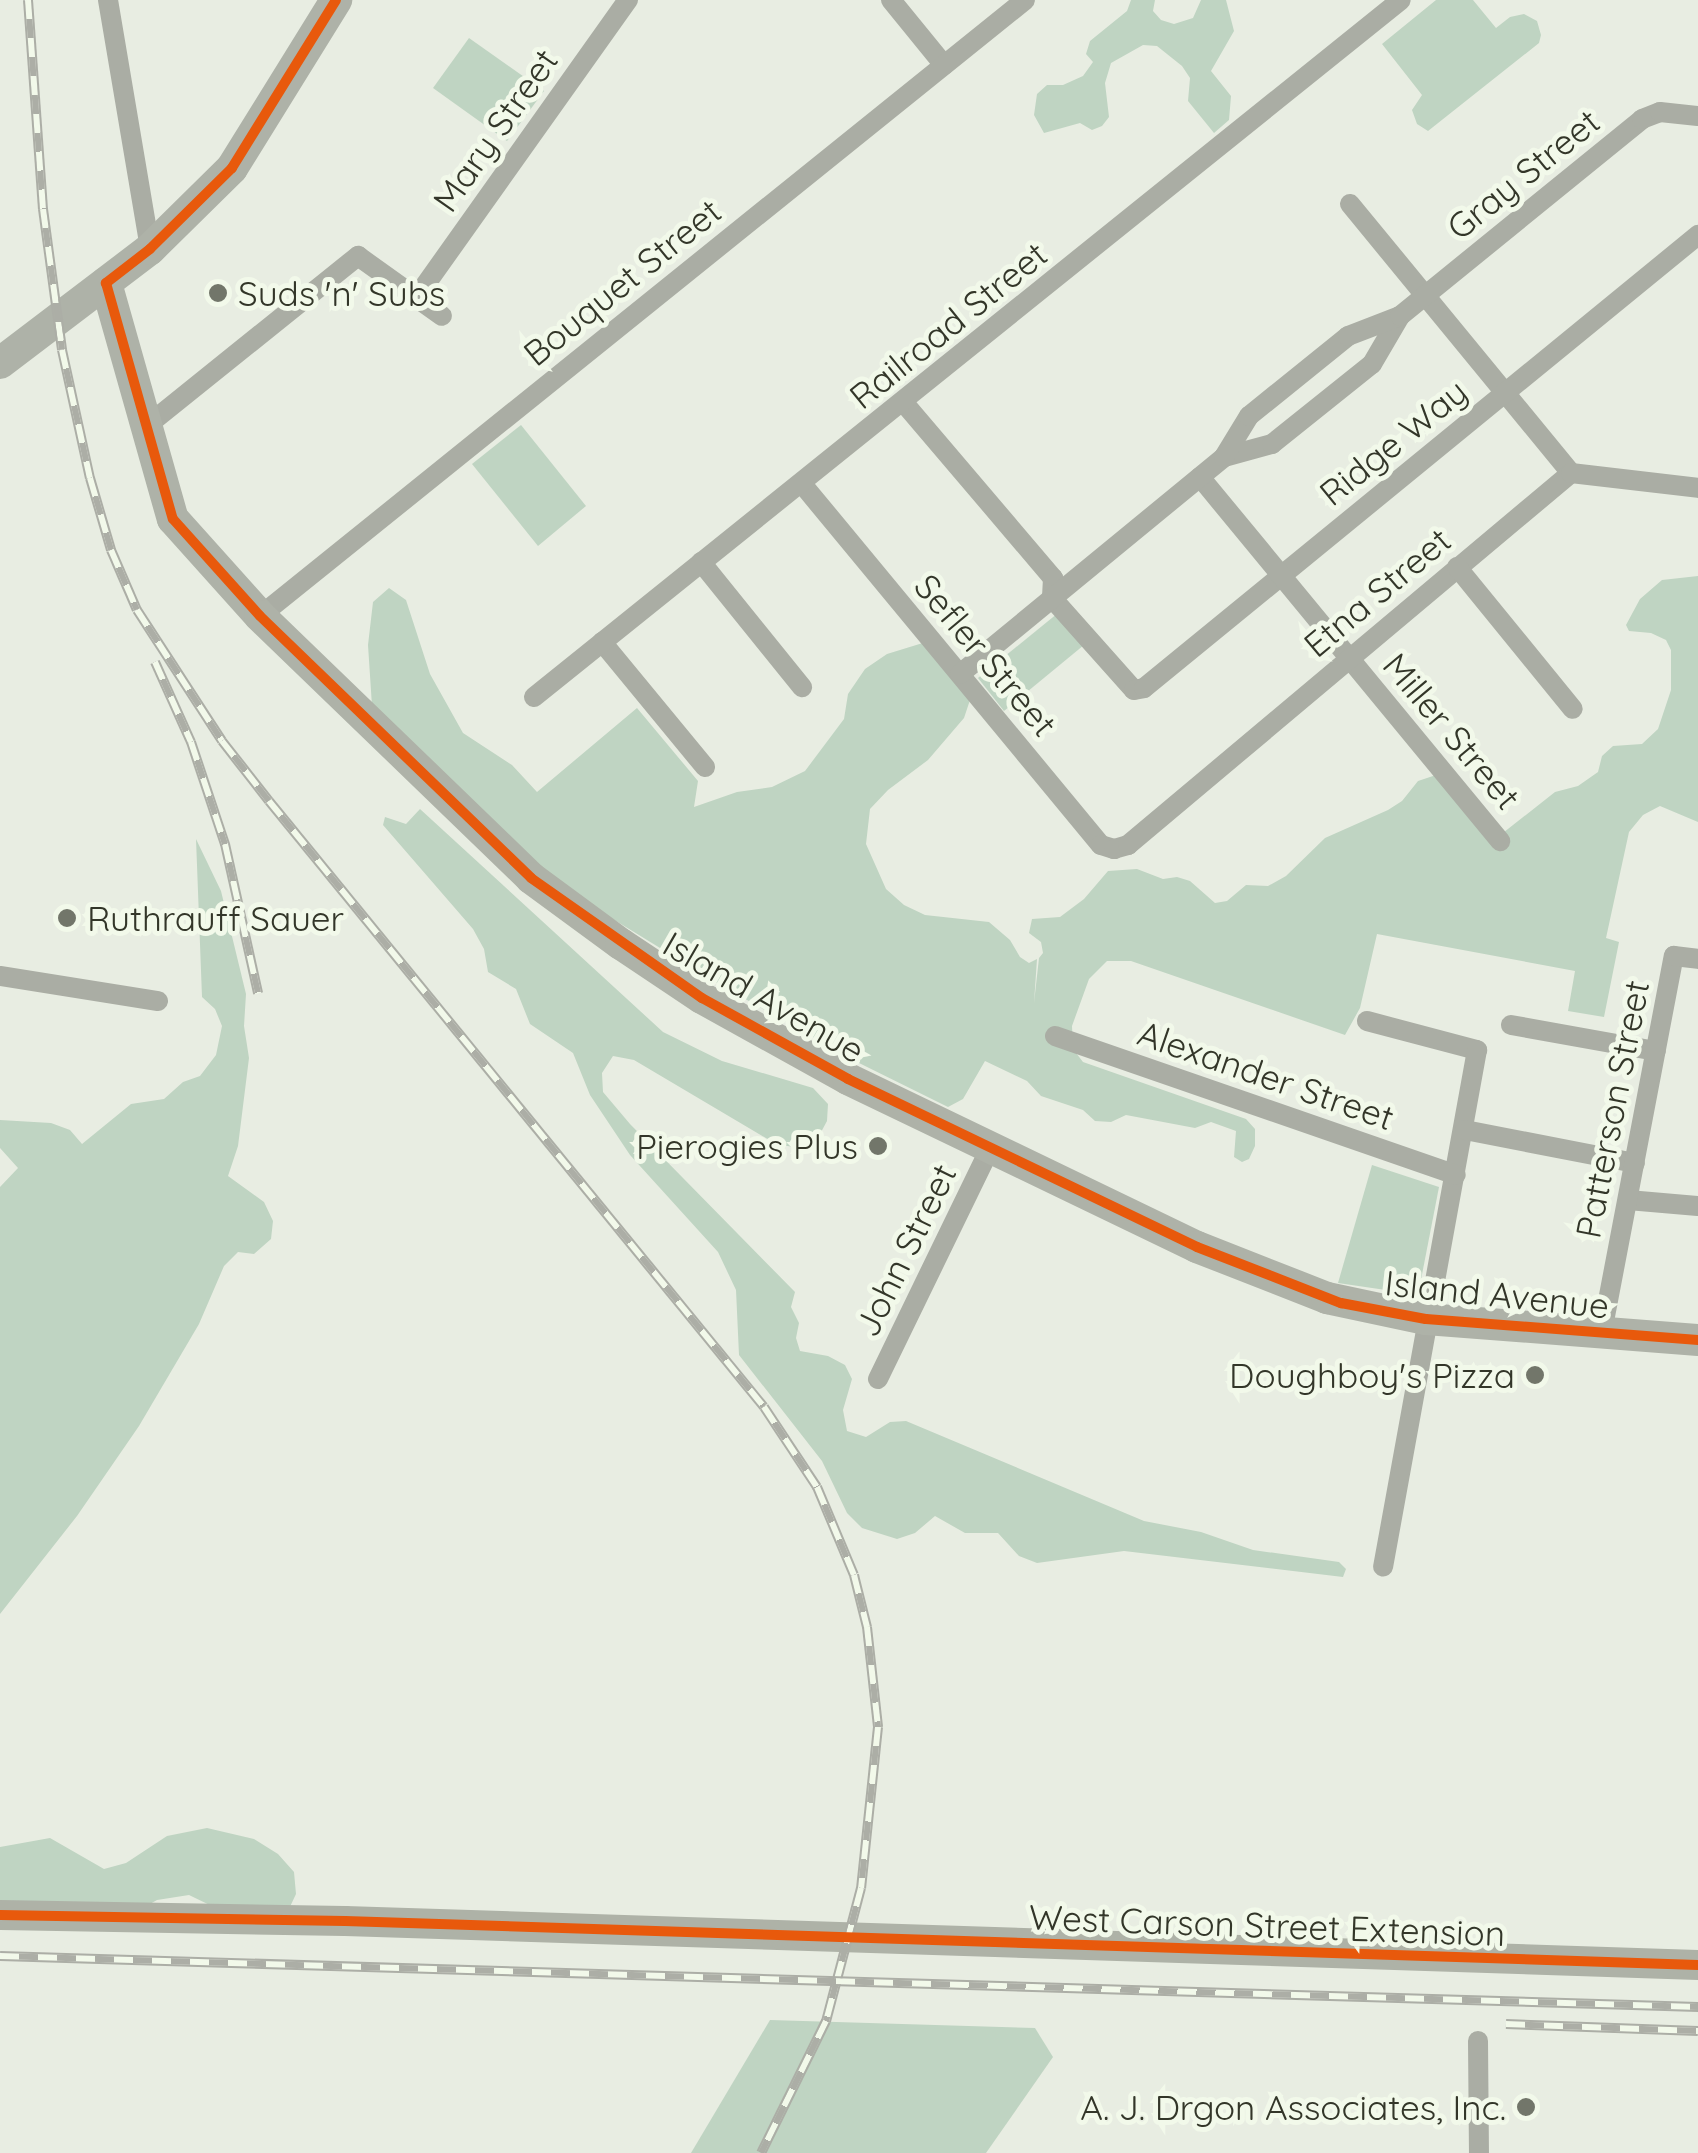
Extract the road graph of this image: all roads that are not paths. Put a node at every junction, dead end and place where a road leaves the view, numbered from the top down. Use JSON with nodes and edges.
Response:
{"nodes":[{"id":1,"x":108,"y":0,"type":"edge"},
{"id":2,"x":336,"y":0,"type":"edge"},
{"id":3,"x":628,"y":0,"type":"edge"},
{"id":4,"x":891,"y":0,"type":"edge"},
{"id":5,"x":1025,"y":0,"type":"edge"},
{"id":6,"x":1402,"y":0,"type":"edge"},
{"id":7,"x":944,"y":65,"type":"junction"},
{"id":8,"x":1698,"y":116,"type":"edge"},
{"id":9,"x":1350,"y":204,"type":"dead end"},
{"id":10,"x":1698,"y":235,"type":"edge"},
{"id":11,"x":150,"y":249,"type":"junction"},
{"id":12,"x":106,"y":283,"type":"junction"},
{"id":13,"x":1425,"y":296,"type":"junction"},
{"id":14,"x":416,"y":298,"type":"junction"},
{"id":15,"x":442,"y":316,"type":"dead end"},
{"id":16,"x":1400,"y":316,"type":"junction"},
{"id":17,"x":0,"y":363,"type":"edge"},
{"id":18,"x":1505,"y":393,"type":"junction"},
{"id":19,"x":904,"y":403,"type":"junction"},
{"id":20,"x":144,"y":428,"type":"junction"},
{"id":21,"x":1224,"y":457,"type":"junction"},
{"id":22,"x":1570,"y":474,"type":"junction"},
{"id":23,"x":1200,"y":477,"type":"junction"},
{"id":24,"x":803,"y":485,"type":"junction"},
{"id":25,"x":1698,"y":488,"type":"edge"},
{"id":26,"x":702,"y":562,"type":"junction"},
{"id":27,"x":1457,"y":566,"type":"junction"},
{"id":28,"x":1281,"y":575,"type":"junction"},
{"id":29,"x":1053,"y":588,"type":"junction"},
{"id":30,"x":260,"y":616,"type":"junction"},
{"id":31,"x":602,"y":642,"type":"junction"},
{"id":32,"x":1349,"y":658,"type":"junction"},
{"id":33,"x":960,"y":674,"type":"junction"},
{"id":34,"x":802,"y":687,"type":"dead end"},
{"id":35,"x":534,"y":697,"type":"dead end"},
{"id":36,"x":1572,"y":709,"type":"dead end"},
{"id":37,"x":705,"y":767,"type":"dead end"},
{"id":38,"x":1500,"y":841,"type":"dead end"},
{"id":39,"x":1128,"y":845,"type":"joint"},
{"id":40,"x":1698,"y":959,"type":"edge"},
{"id":41,"x":0,"y":976,"type":"edge"},
{"id":42,"x":158,"y":1001,"type":"dead end"},
{"id":43,"x":1367,"y":1021,"type":"dead end"},
{"id":44,"x":1511,"y":1025,"type":"dead end"},
{"id":45,"x":1055,"y":1036,"type":"dead end"},
{"id":46,"x":1656,"y":1051,"type":"junction"},
{"id":47,"x":1464,"y":1130,"type":"junction"},
{"id":48,"x":990,"y":1148,"type":"junction"},
{"id":49,"x":1635,"y":1163,"type":"junction"},
{"id":50,"x":1456,"y":1174,"type":"junction"},
{"id":51,"x":1628,"y":1200,"type":"junction"},
{"id":52,"x":1698,"y":1206,"type":"edge"},
{"id":53,"x":1426,"y":1319,"type":"junction"},
{"id":54,"x":1602,"y":1332,"type":"junction"},
{"id":55,"x":1698,"y":1340,"type":"edge"},
{"id":56,"x":878,"y":1379,"type":"dead end"},
{"id":57,"x":1383,"y":1567,"type":"dead end"},
{"id":58,"x":0,"y":1915,"type":"edge"},
{"id":59,"x":1698,"y":1965,"type":"edge"},
{"id":60,"x":1478,"y":2041,"type":"dead end"},
{"id":61,"x":1479,"y":2153,"type":"edge"}],
"edges":[{"from":1,"to":11,"type":"street"},
{"from":2,"to":11,"type":"main road"},
{"from":3,"to":14,"type":"street","name":"Mary Street"},
{"from":4,"to":7,"type":"street"},
{"from":5,"to":7,"type":"street","name":"Bouquet Street"},
{"from":6,"to":19,"type":"street","name":"Railroad Street"},
{"from":7,"to":30,"type":"street","name":"Bouquet Street"},
{"from":8,"to":13,"type":"street","name":"Gray Street"},
{"from":9,"to":13,"type":"street"},
{"from":10,"to":18,"type":"street","name":"Ridge Way"},
{"from":11,"to":12,"type":"main road"},
{"from":12,"to":17,"type":"main road"},
{"from":12,"to":20,"type":"main road","name":"Island Avenue"},
{"from":13,"to":16,"type":"street","name":"Gray Street"},
{"from":13,"to":18,"type":"street"},
{"from":14,"to":15,"type":"street"},
{"from":14,"to":20,"type":"street"},
{"from":16,"to":21,"type":"street","name":"Gray Street"},
{"from":16,"to":21,"type":"street","name":"Gray Street"},
{"from":18,"to":22,"type":"street"},
{"from":18,"to":28,"type":"street","name":"Ridge Way"},
{"from":19,"to":24,"type":"street","name":"Railroad Street"},
{"from":19,"to":29,"type":"street"},
{"from":20,"to":30,"type":"main road","name":"Island Avenue"},
{"from":21,"to":23,"type":"street","name":"Gray Street"},
{"from":22,"to":25,"type":"street"},
{"from":22,"to":27,"type":"street","name":"Etna Street"},
{"from":23,"to":28,"type":"street","name":"Miller Street"},
{"from":23,"to":29,"type":"street","name":"Gray Street"},
{"from":24,"to":26,"type":"street","name":"Railroad Street"},
{"from":24,"to":33,"type":"street","name":"Sefler Street"},
{"from":26,"to":31,"type":"street","name":"Railroad Street"},
{"from":26,"to":34,"type":"street"},
{"from":27,"to":32,"type":"street","name":"Etna Street"},
{"from":27,"to":36,"type":"street"},
{"from":28,"to":29,"type":"street","name":"Ridge Way"},
{"from":28,"to":32,"type":"street","name":"Miller Street"},
{"from":29,"to":33,"type":"street","name":"Gray Street"},
{"from":30,"to":48,"type":"main road","name":"Island Avenue"},
{"from":31,"to":35,"type":"street","name":"Railroad Street"},
{"from":31,"to":37,"type":"street"},
{"from":32,"to":38,"type":"street","name":"Miller Street"},
{"from":32,"to":39,"type":"street","name":"Etna Street"},
{"from":33,"to":39,"type":"street","name":"Sefler Street"},
{"from":40,"to":46,"type":"street","name":"Patterson Street"},
{"from":41,"to":42,"type":"street"},
{"from":43,"to":47,"type":"street"},
{"from":44,"to":46,"type":"street"},
{"from":45,"to":50,"type":"street","name":"Alexander Street"},
{"from":46,"to":49,"type":"street","name":"Patterson Street"},
{"from":47,"to":49,"type":"street"},
{"from":47,"to":50,"type":"street"},
{"from":48,"to":53,"type":"main road","name":"Island Avenue"},
{"from":48,"to":56,"type":"street","name":"John Street"},
{"from":49,"to":51,"type":"street","name":"Patterson Street"},
{"from":50,"to":53,"type":"street"},
{"from":51,"to":52,"type":"street"},
{"from":51,"to":54,"type":"street","name":"Patterson Street"},
{"from":53,"to":54,"type":"main road","name":"Island Avenue"},
{"from":53,"to":57,"type":"street"},
{"from":54,"to":55,"type":"main road","name":"Island Avenue"},
{"from":58,"to":59,"type":"street","name":"West Carson Street Extension"},
{"from":60,"to":61,"type":"street"}]}
